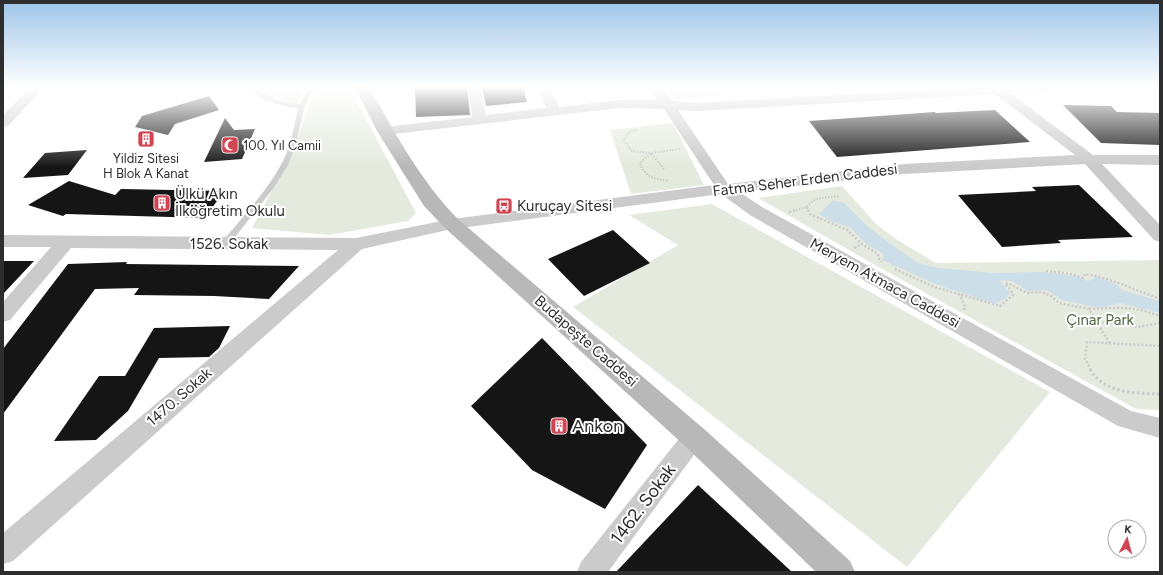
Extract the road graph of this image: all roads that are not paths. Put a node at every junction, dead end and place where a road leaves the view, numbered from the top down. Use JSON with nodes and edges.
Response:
{"nodes":[{"id":1,"x":12,"y":114,"type":"edge"},
{"id":2,"x":300,"y":114,"type":"edge"},
{"id":3,"x":376,"y":114,"type":"edge"},
{"id":4,"x":479,"y":114,"type":"edge"},
{"id":5,"x":531,"y":114,"type":"edge"},
{"id":6,"x":674,"y":114,"type":"edge"},
{"id":7,"x":1030,"y":114,"type":"edge"},
{"id":8,"x":480,"y":120,"type":"junction"},
{"id":9,"x":3,"y":123,"type":"edge"},
{"id":10,"x":385,"y":131,"type":"junction"},
{"id":11,"x":1089,"y":159,"type":"junction"},
{"id":12,"x":1160,"y":160,"type":"edge"},
{"id":13,"x":724,"y":189,"type":"junction"},
{"id":14,"x":452,"y":224,"type":"junction"},
{"id":15,"x":1160,"y":236,"type":"edge"},
{"id":16,"x":3,"y":241,"type":"edge"},
{"id":17,"x":66,"y":242,"type":"junction"},
{"id":18,"x":225,"y":244,"type":"junction"},
{"id":19,"x":356,"y":244,"type":"junction"},
{"id":20,"x":3,"y":315,"type":"edge"},
{"id":21,"x":1160,"y":428,"type":"edge"},
{"id":22,"x":694,"y":437,"type":"junction"},
{"id":23,"x":3,"y":551,"type":"edge"},
{"id":24,"x":591,"y":572,"type":"edge"},
{"id":25,"x":839,"y":572,"type":"edge"}],
"edges":[{"from":1,"to":9,"type":"street"},
{"from":2,"to":18,"type":"lane"},
{"from":3,"to":10,"type":"street","name":"Budapeşte Caddesi"},
{"from":4,"to":8,"type":"street"},
{"from":5,"to":8,"type":"street"},
{"from":6,"to":13,"type":"street","name":"Meryem Atmaca Caddesi"},
{"from":7,"to":11,"type":"street"},
{"from":8,"to":10,"type":"street"},
{"from":10,"to":14,"type":"street","name":"Budapeşte Caddesi"},
{"from":11,"to":12,"type":"street","name":"Fatma Seher Erden Caddesi"},
{"from":11,"to":13,"type":"street","name":"Fatma Seher Erden Caddesi"},
{"from":11,"to":15,"type":"street"},
{"from":13,"to":14,"type":"street","name":"Fatma Seher Erden Caddesi"},
{"from":13,"to":21,"type":"street","name":"Meryem Atmaca Caddesi"},
{"from":14,"to":19,"type":"street","name":"1526. Sokak"},
{"from":14,"to":22,"type":"street","name":"Budapeşte Caddesi"},
{"from":16,"to":17,"type":"street","name":"1526. Sokak"},
{"from":17,"to":18,"type":"street","name":"1526. Sokak"},
{"from":17,"to":20,"type":"street"},
{"from":18,"to":19,"type":"street","name":"1526. Sokak"},
{"from":19,"to":23,"type":"street","name":"1470. Sokak"},
{"from":22,"to":24,"type":"street","name":"1462. Sokak"},
{"from":22,"to":25,"type":"street","name":"Budapeşte Caddesi"}]}
